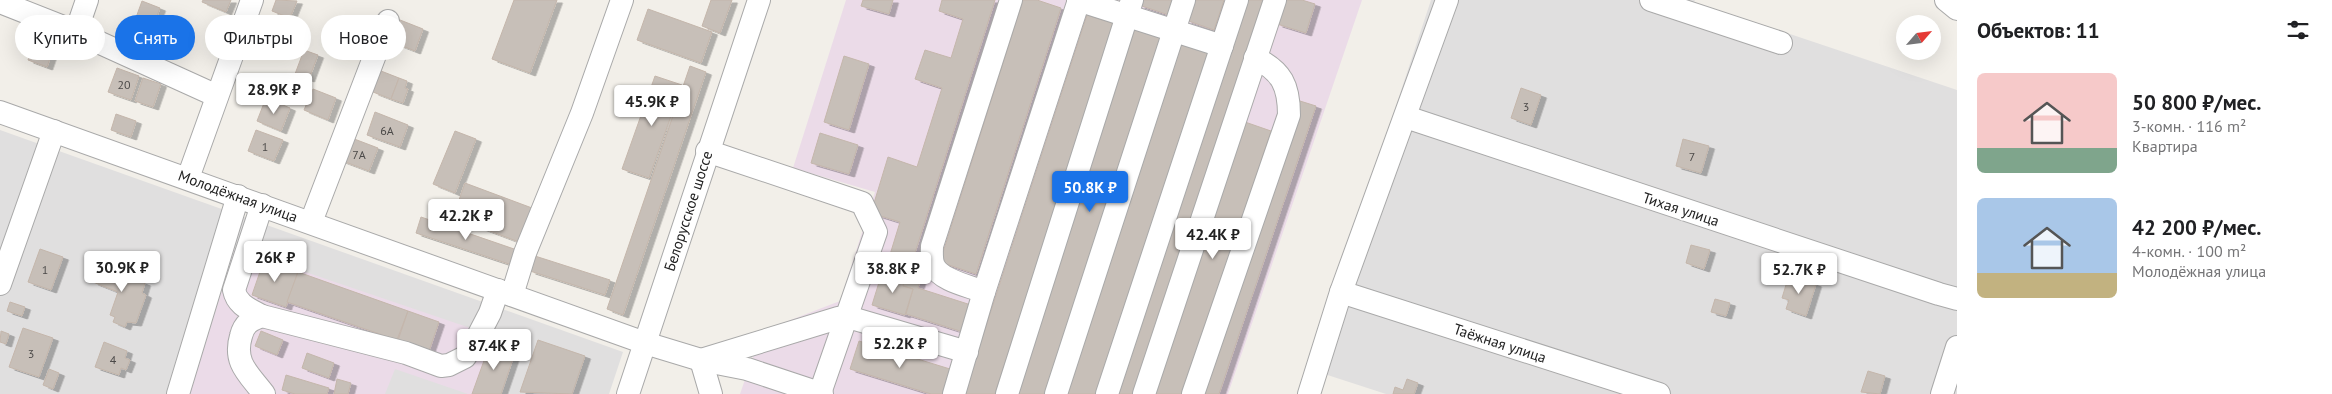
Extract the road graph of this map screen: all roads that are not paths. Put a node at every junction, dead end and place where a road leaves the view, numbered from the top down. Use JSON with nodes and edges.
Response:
{"nodes":[{"id":1,"x":87,"y":0,"type":"edge"},
{"id":2,"x":252,"y":0,"type":"edge"},
{"id":3,"x":622,"y":0,"type":"edge"},
{"id":4,"x":1011,"y":0,"type":"edge"},
{"id":5,"x":1078,"y":0,"type":"edge"},
{"id":6,"x":1184,"y":0,"type":"edge"},
{"id":7,"x":1237,"y":0,"type":"edge"},
{"id":8,"x":1274,"y":0,"type":"edge"},
{"id":9,"x":1447,"y":0,"type":"edge"},
{"id":10,"x":1651,"y":0,"type":"edge"},
{"id":11,"x":1946,"y":0,"type":"edge"},
{"id":12,"x":0,"y":2,"type":"edge"},
{"id":13,"x":761,"y":3,"type":"edge"},
{"id":14,"x":1130,"y":8,"type":"edge"},
{"id":15,"x":1957,"y":9,"type":"edge"},
{"id":16,"x":33,"y":15,"type":"edge"},
{"id":17,"x":82,"y":15,"type":"edge"},
{"id":18,"x":1174,"y":31,"type":"junction"},
{"id":19,"x":1780,"y":43,"type":"dead end"},
{"id":20,"x":105,"y":45,"type":"edge"},
{"id":21,"x":1222,"y":46,"type":"junction"},
{"id":22,"x":1255,"y":58,"type":"junction"},
{"id":23,"x":373,"y":60,"type":"edge"},
{"id":24,"x":217,"y":96,"type":"junction"},
{"id":25,"x":0,"y":112,"type":"edge"},
{"id":26,"x":1406,"y":117,"type":"junction"},
{"id":27,"x":54,"y":131,"type":"junction"},
{"id":28,"x":708,"y":152,"type":"junction"},
{"id":29,"x":188,"y":178,"type":"junction"},
{"id":30,"x":238,"y":196,"type":"junction"},
{"id":31,"x":262,"y":205,"type":"junction"},
{"id":32,"x":311,"y":222,"type":"junction"},
{"id":33,"x":0,"y":284,"type":"edge"},
{"id":34,"x":505,"y":292,"type":"junction"},
{"id":35,"x":984,"y":292,"type":"junction"},
{"id":36,"x":1341,"y":292,"type":"junction"},
{"id":37,"x":1957,"y":299,"type":"edge"},
{"id":38,"x":262,"y":316,"type":"junction"},
{"id":39,"x":848,"y":317,"type":"junction"},
{"id":40,"x":645,"y":342,"type":"junction"},
{"id":41,"x":1957,"y":347,"type":"edge"},
{"id":42,"x":967,"y":352,"type":"junction"},
{"id":43,"x":700,"y":360,"type":"junction"},
{"id":44,"x":178,"y":394,"type":"edge"},
{"id":45,"x":264,"y":394,"type":"edge"},
{"id":46,"x":628,"y":394,"type":"edge"},
{"id":47,"x":712,"y":394,"type":"edge"},
{"id":48,"x":821,"y":394,"type":"edge"},
{"id":49,"x":954,"y":394,"type":"edge"},
{"id":50,"x":1006,"y":394,"type":"edge"},
{"id":51,"x":1056,"y":394,"type":"edge"},
{"id":52,"x":1107,"y":394,"type":"edge"},
{"id":53,"x":1144,"y":394,"type":"edge"},
{"id":54,"x":1193,"y":394,"type":"edge"},
{"id":55,"x":1309,"y":394,"type":"edge"},
{"id":56,"x":1659,"y":394,"type":"edge"},
{"id":57,"x":1942,"y":394,"type":"edge"}],
"edges":[{"from":1,"to":17,"type":"street"},
{"from":2,"to":24,"type":"street"},
{"from":3,"to":34,"type":"street"},
{"from":4,"to":35,"type":"street"},
{"from":5,"to":14,"type":"street"},
{"from":5,"to":35,"type":"street"},
{"from":6,"to":18,"type":"street"},
{"from":7,"to":21,"type":"street"},
{"from":8,"to":22,"type":"street"},
{"from":9,"to":26,"type":"street"},
{"from":10,"to":19,"type":"street"},
{"from":11,"to":15,"type":"street"},
{"from":12,"to":16,"type":"street"},
{"from":13,"to":28,"type":"street","name":"Белорусское шоссе"},
{"from":14,"to":18,"type":"street"},
{"from":14,"to":50,"type":"street"},
{"from":18,"to":21,"type":"street"},
{"from":18,"to":51,"type":"street"},
{"from":20,"to":24,"type":"street"},
{"from":21,"to":52,"type":"street"},
{"from":22,"to":53,"type":"street"},
{"from":22,"to":54,"type":"street"},
{"from":23,"to":32,"type":"street"},
{"from":24,"to":29,"type":"street"},
{"from":25,"to":27,"type":"street","name":"Молодёжная улица"},
{"from":26,"to":36,"type":"street"},
{"from":26,"to":37,"type":"street","name":"Тихая улица"},
{"from":27,"to":29,"type":"street","name":"Молодёжная улица"},
{"from":27,"to":33,"type":"street"},
{"from":28,"to":39,"type":"street"},
{"from":28,"to":40,"type":"street","name":"Белорусское шоссе"},
{"from":29,"to":30,"type":"street","name":"Молодёжная улица"},
{"from":30,"to":31,"type":"street","name":"Молодёжная улица"},
{"from":30,"to":44,"type":"street"},
{"from":31,"to":32,"type":"street","name":"Молодёжная улица"},
{"from":31,"to":38,"type":"street"},
{"from":32,"to":34,"type":"street","name":"Молодёжная улица"},
{"from":34,"to":38,"type":"street"},
{"from":34,"to":40,"type":"street","name":"Молодёжная улица"},
{"from":35,"to":42,"type":"street"},
{"from":36,"to":55,"type":"street"},
{"from":36,"to":56,"type":"street","name":"Таёжная улица"},
{"from":38,"to":45,"type":"street"},
{"from":39,"to":42,"type":"street"},
{"from":39,"to":43,"type":"street"},
{"from":39,"to":48,"type":"street"},
{"from":40,"to":43,"type":"street","name":"Молодёжная улица"},
{"from":40,"to":46,"type":"street","name":"Белорусское шоссе"},
{"from":41,"to":57,"type":"street"},
{"from":42,"to":49,"type":"street"},
{"from":43,"to":47,"type":"street"},
{"from":43,"to":48,"type":"street","name":"Молодёжная улица"}]}
